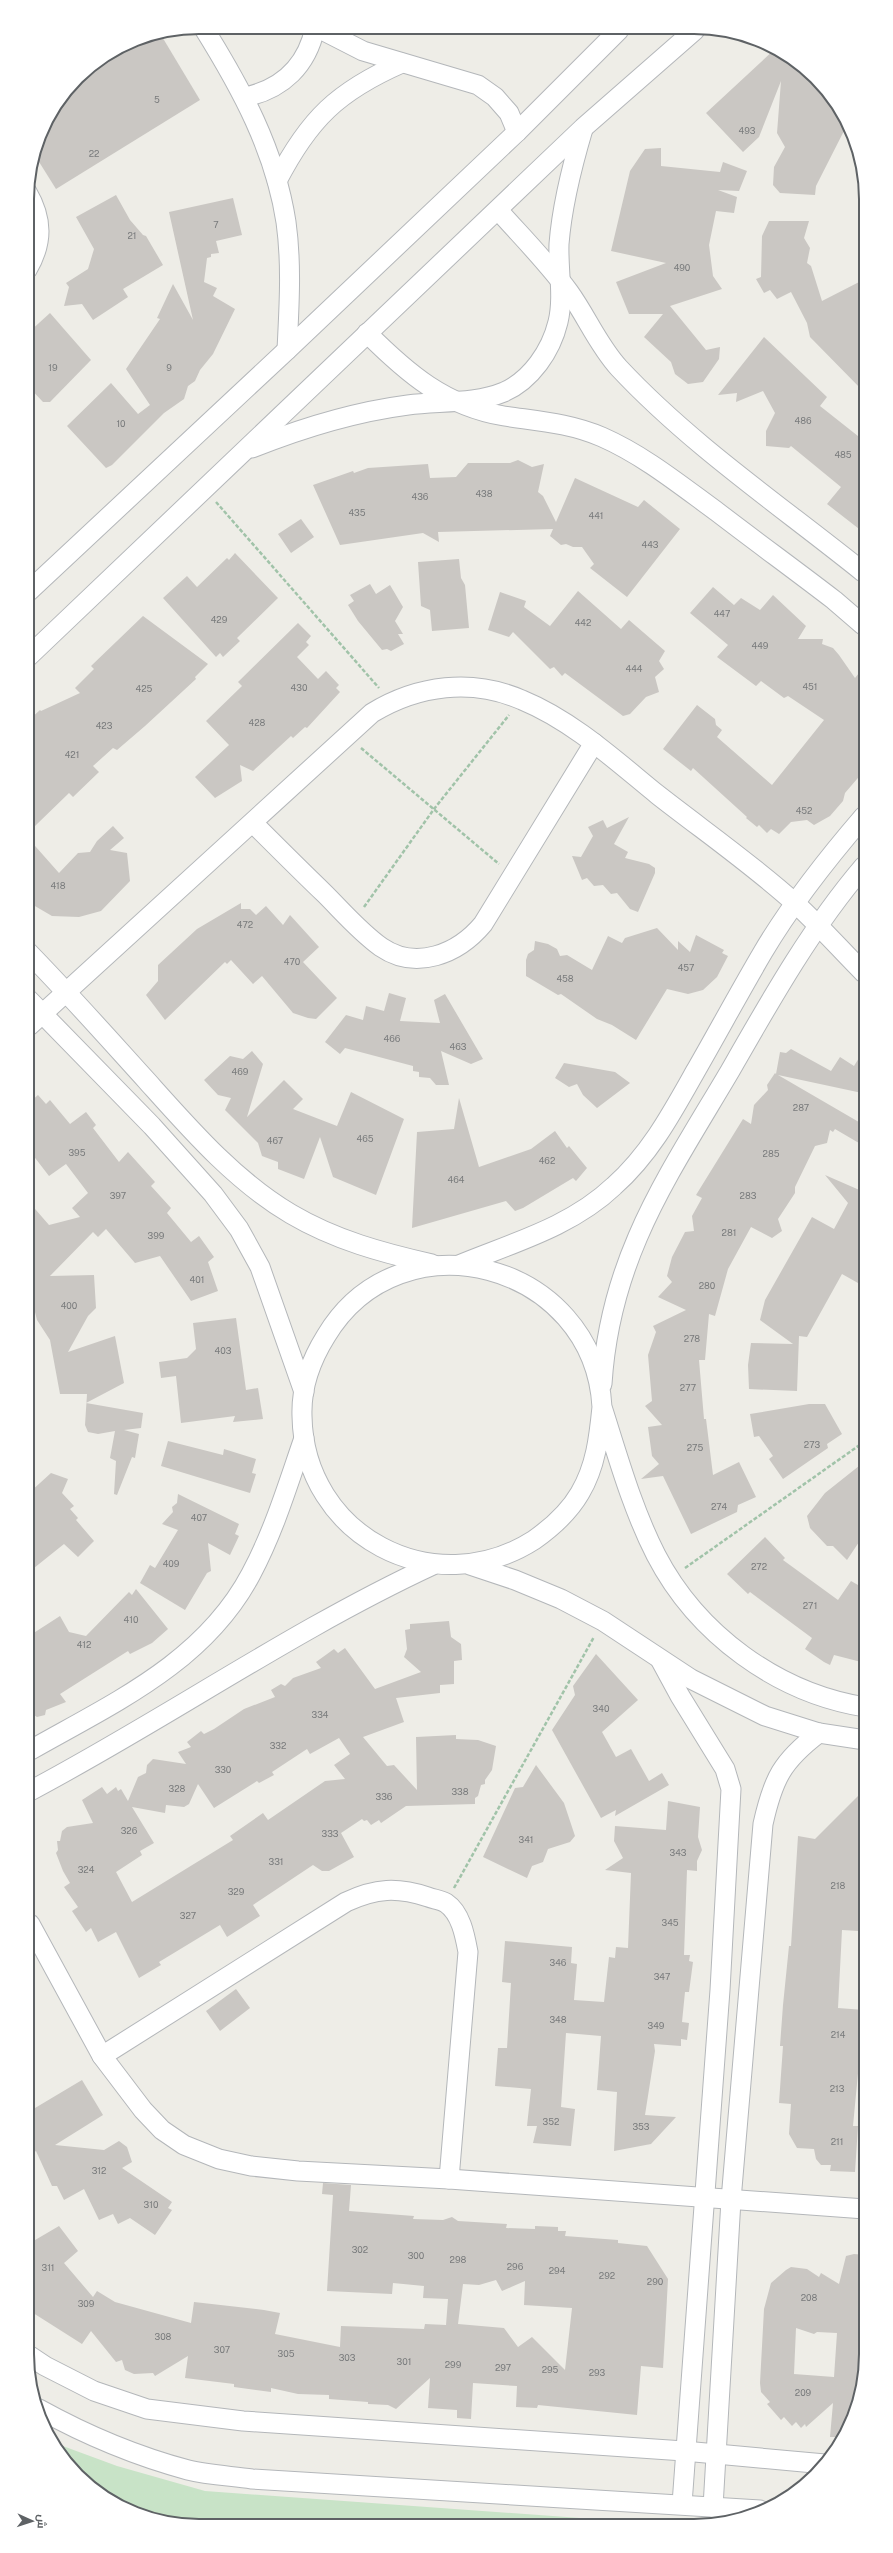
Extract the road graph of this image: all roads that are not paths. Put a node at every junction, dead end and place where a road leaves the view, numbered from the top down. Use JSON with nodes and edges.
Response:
{"nodes":[{"id":1,"x":207,"y":34,"type":"edge"},
{"id":2,"x":313,"y":34,"type":"edge"},
{"id":3,"x":330,"y":34,"type":"edge"},
{"id":4,"x":615,"y":34,"type":"edge"},
{"id":5,"x":690,"y":34,"type":"edge"},
{"id":6,"x":402,"y":63,"type":"junction"},
{"id":7,"x":245,"y":97,"type":"junction"},
{"id":8,"x":583,"y":128,"type":"junction"},
{"id":9,"x":517,"y":132,"type":"junction"},
{"id":10,"x":277,"y":181,"type":"junction"},
{"id":11,"x":34,"y":203,"type":"edge"},
{"id":12,"x":498,"y":210,"type":"junction"},
{"id":13,"x":34,"y":259,"type":"edge"},
{"id":14,"x":559,"y":279,"type":"junction"},
{"id":15,"x":367,"y":333,"type":"junction"},
{"id":16,"x":287,"y":350,"type":"junction"},
{"id":17,"x":455,"y":400,"type":"junction"},
{"id":18,"x":243,"y":452,"type":"junction"},
{"id":19,"x":859,"y":569,"type":"edge"},
{"id":20,"x":34,"y":586,"type":"edge"},
{"id":21,"x":859,"y":622,"type":"edge"},
{"id":22,"x":34,"y":651,"type":"edge"},
{"id":23,"x":594,"y":743,"type":"junction"},
{"id":24,"x":859,"y":822,"type":"edge"},
{"id":25,"x":253,"y":823,"type":"junction"},
{"id":26,"x":859,"y":873,"type":"edge"},
{"id":27,"x":795,"y":903,"type":"junction"},
{"id":28,"x":819,"y":926,"type":"junction"},
{"id":29,"x":34,"y":958,"type":"edge"},
{"id":30,"x":859,"y":968,"type":"edge"},
{"id":31,"x":66,"y":992,"type":"junction"},
{"id":32,"x":34,"y":1005,"type":"edge"},
{"id":33,"x":42,"y":1013,"type":"junction"},
{"id":34,"x":34,"y":1020,"type":"edge"},
{"id":35,"x":438,"y":1265,"type":"junction"},
{"id":36,"x":459,"y":1265,"type":"junction"},
{"id":37,"x":304,"y":1392,"type":"junction"},
{"id":38,"x":601,"y":1401,"type":"junction"},
{"id":39,"x":304,"y":1438,"type":"junction"},
{"id":40,"x":433,"y":1565,"type":"junction"},
{"id":41,"x":470,"y":1565,"type":"junction"},
{"id":42,"x":661,"y":1661,"type":"junction"},
{"id":43,"x":859,"y":1705,"type":"edge"},
{"id":44,"x":819,"y":1733,"type":"junction"},
{"id":45,"x":859,"y":1739,"type":"edge"},
{"id":46,"x":34,"y":1749,"type":"edge"},
{"id":47,"x":34,"y":1789,"type":"edge"},
{"id":48,"x":34,"y":1931,"type":"edge"},
{"id":49,"x":720,"y":1990,"type":"junction"},
{"id":50,"x":748,"y":1991,"type":"junction"},
{"id":51,"x":102,"y":2056,"type":"junction"},
{"id":52,"x":449,"y":2179,"type":"junction"},
{"id":53,"x":703,"y":2198,"type":"junction"},
{"id":54,"x":731,"y":2200,"type":"junction"},
{"id":55,"x":859,"y":2209,"type":"edge"},
{"id":56,"x":34,"y":2358,"type":"edge"},
{"id":57,"x":46,"y":2414,"type":"edge"},
{"id":58,"x":684,"y":2451,"type":"junction"},
{"id":59,"x":717,"y":2454,"type":"junction"},
{"id":60,"x":818,"y":2463,"type":"edge"},
{"id":61,"x":682,"y":2504,"type":"junction"},
{"id":62,"x":713,"y":2506,"type":"junction"},
{"id":63,"x":749,"y":2509,"type":"edge"}],
"edges":[{"from":1,"to":7,"type":"street"},
{"from":2,"to":7,"type":"street"},
{"from":3,"to":6,"type":"street"},
{"from":4,"to":9,"type":"street"},
{"from":5,"to":8,"type":"street"},
{"from":6,"to":9,"type":"street"},
{"from":6,"to":10,"type":"street"},
{"from":7,"to":10,"type":"street"},
{"from":8,"to":12,"type":"street"},
{"from":8,"to":14,"type":"street"},
{"from":9,"to":16,"type":"street"},
{"from":10,"to":16,"type":"street"},
{"from":11,"to":13,"type":"street"},
{"from":12,"to":14,"type":"street"},
{"from":12,"to":15,"type":"street"},
{"from":14,"to":17,"type":"street"},
{"from":14,"to":19,"type":"street"},
{"from":15,"to":17,"type":"street"},
{"from":15,"to":18,"type":"street"},
{"from":16,"to":20,"type":"street"},
{"from":17,"to":18,"type":"street"},
{"from":17,"to":21,"type":"street"},
{"from":18,"to":22,"type":"street"},
{"from":23,"to":25,"type":"street"},
{"from":23,"to":25,"type":"street"},
{"from":23,"to":27,"type":"street"},
{"from":24,"to":27,"type":"street"},
{"from":25,"to":31,"type":"street"},
{"from":26,"to":28,"type":"street"},
{"from":27,"to":28,"type":"street"},
{"from":27,"to":36,"type":"street"},
{"from":28,"to":30,"type":"street"},
{"from":28,"to":38,"type":"street"},
{"from":29,"to":31,"type":"street"},
{"from":31,"to":33,"type":"street"},
{"from":31,"to":35,"type":"street"},
{"from":32,"to":33,"type":"street"},
{"from":33,"to":34,"type":"street"},
{"from":33,"to":37,"type":"street"},
{"from":35,"to":36,"type":"street"},
{"from":35,"to":37,"type":"street"},
{"from":36,"to":38,"type":"street"},
{"from":37,"to":39,"type":"street"},
{"from":38,"to":41,"type":"street"},
{"from":38,"to":43,"type":"street"},
{"from":39,"to":40,"type":"street"},
{"from":39,"to":46,"type":"street"},
{"from":40,"to":41,"type":"street"},
{"from":40,"to":47,"type":"street"},
{"from":41,"to":42,"type":"street"},
{"from":42,"to":44,"type":"street"},
{"from":42,"to":49,"type":"street"},
{"from":44,"to":45,"type":"street"},
{"from":44,"to":50,"type":"street"},
{"from":48,"to":51,"type":"street"},
{"from":49,"to":50,"type":"street"},
{"from":49,"to":53,"type":"street"},
{"from":50,"to":54,"type":"street"},
{"from":51,"to":52,"type":"street"},
{"from":51,"to":52,"type":"street"},
{"from":52,"to":53,"type":"street"},
{"from":53,"to":54,"type":"street"},
{"from":53,"to":58,"type":"street"},
{"from":54,"to":55,"type":"street"},
{"from":54,"to":59,"type":"street"},
{"from":56,"to":58,"type":"street"},
{"from":57,"to":61,"type":"street"},
{"from":58,"to":59,"type":"street"},
{"from":58,"to":61,"type":"street"},
{"from":59,"to":60,"type":"street"},
{"from":59,"to":62,"type":"street"},
{"from":61,"to":62,"type":"street"},
{"from":62,"to":63,"type":"street"}]}
